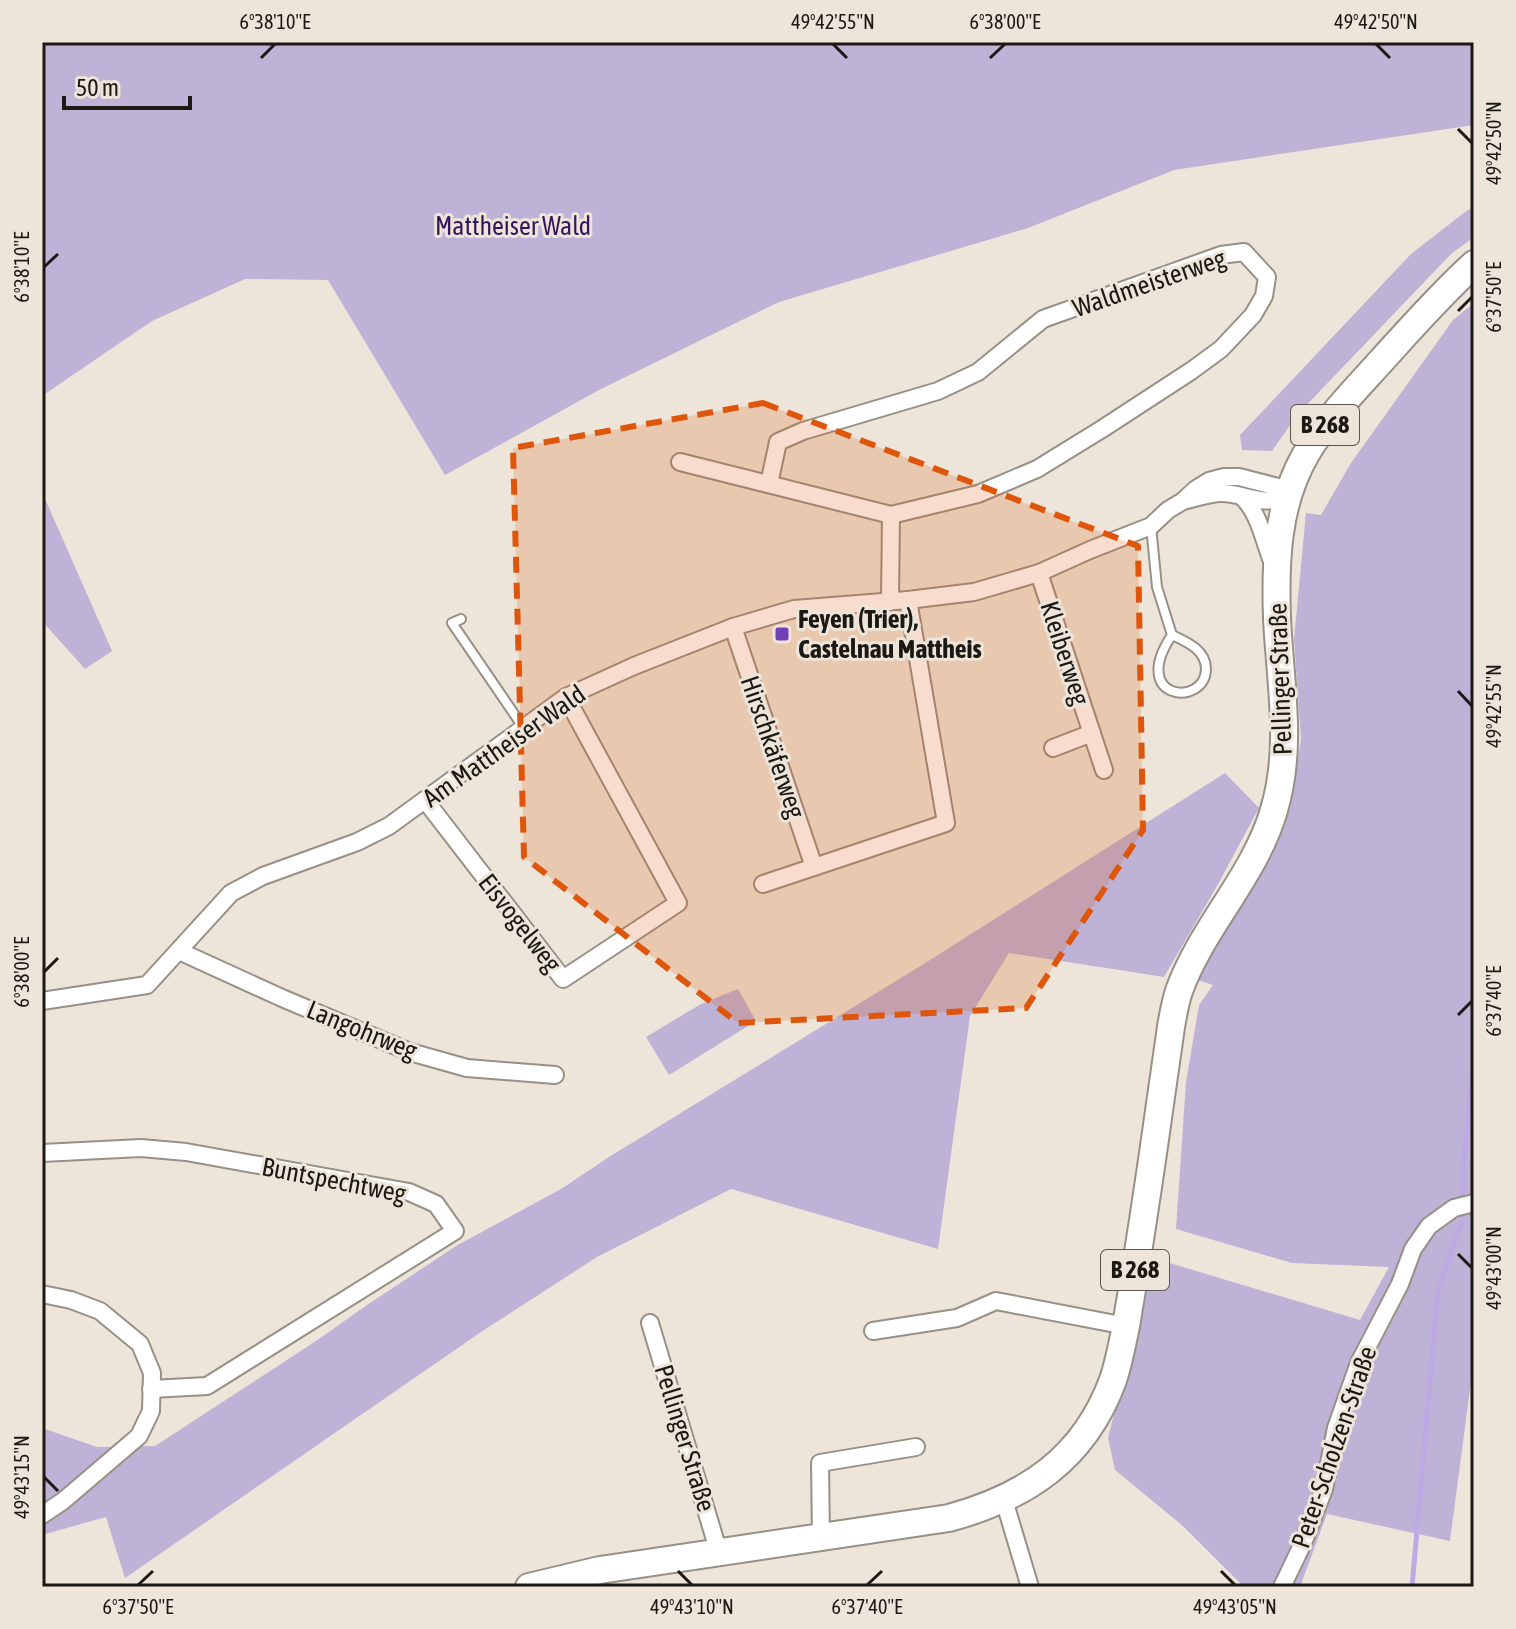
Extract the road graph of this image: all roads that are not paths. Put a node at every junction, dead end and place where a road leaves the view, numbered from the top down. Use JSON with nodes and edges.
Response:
{"nodes":[{"id":1,"x":1474,"y":264,"type":"edge"},
{"id":2,"x":680,"y":462,"type":"dead end"},
{"id":3,"x":769,"y":484,"type":"junction"},
{"id":4,"x":1290,"y":490,"type":"junction"},
{"id":5,"x":1239,"y":495,"type":"junction"},
{"id":6,"x":1183,"y":501,"type":"junction"},
{"id":7,"x":891,"y":515,"type":"junction"},
{"id":8,"x":1151,"y":526,"type":"junction"},
{"id":9,"x":1039,"y":573,"type":"junction"},
{"id":10,"x":1276,"y":574,"type":"junction"},
{"id":11,"x":908,"y":600,"type":"junction"},
{"id":12,"x":890,"y":602,"type":"junction"},
{"id":13,"x":461,"y":619,"type":"dead end"},
{"id":14,"x":733,"y":627,"type":"junction"},
{"id":15,"x":1172,"y":635,"type":"junction"},
{"id":16,"x":566,"y":697,"type":"junction"},
{"id":17,"x":523,"y":727,"type":"junction"},
{"id":18,"x":1092,"y":733,"type":"junction"},
{"id":19,"x":1053,"y":748,"type":"dead end"},
{"id":20,"x":1104,"y":770,"type":"dead end"},
{"id":21,"x":425,"y":800,"type":"junction"},
{"id":22,"x":814,"y":867,"type":"junction"},
{"id":23,"x":763,"y":884,"type":"dead end"},
{"id":24,"x":179,"y":951,"type":"junction"},
{"id":25,"x":42,"y":1001,"type":"edge"},
{"id":26,"x":555,"y":1075,"type":"dead end"},
{"id":27,"x":42,"y":1153,"type":"edge"},
{"id":28,"x":1474,"y":1203,"type":"edge"},
{"id":29,"x":42,"y":1294,"type":"edge"},
{"id":30,"x":650,"y":1323,"type":"dead end"},
{"id":31,"x":1126,"y":1326,"type":"junction"},
{"id":32,"x":873,"y":1331,"type":"dead end"},
{"id":33,"x":151,"y":1389,"type":"junction"},
{"id":34,"x":916,"y":1447,"type":"dead end"},
{"id":35,"x":1004,"y":1500,"type":"junction"},
{"id":36,"x":42,"y":1515,"type":"edge"},
{"id":37,"x":821,"y":1538,"type":"junction"},
{"id":38,"x":719,"y":1553,"type":"junction"},
{"id":39,"x":529,"y":1587,"type":"edge"},
{"id":40,"x":1030,"y":1587,"type":"edge"},
{"id":41,"x":1282,"y":1587,"type":"edge"}],
"edges":[{"from":1,"to":4,"type":"main road","name":"Pellinger Straße","number":"B 268"},
{"from":2,"to":3,"type":"street","name":"Waldmeisterweg"},
{"from":3,"to":7,"type":"street","name":"Waldmeisterweg"},
{"from":3,"to":7,"type":"street","name":"Waldmeisterweg"},
{"from":4,"to":5,"type":"street","name":"Am Mattheiser Wald"},
{"from":4,"to":6,"type":"street","name":"Am Mattheiser Wald"},
{"from":4,"to":10,"type":"main road","name":"Pellinger Straße","number":"B 268"},
{"from":5,"to":6,"type":"street","name":"Am Mattheiser Wald"},
{"from":5,"to":10,"type":"street"},
{"from":6,"to":8,"type":"street","name":"Am Mattheiser Wald"},
{"from":7,"to":12,"type":"street"},
{"from":8,"to":9,"type":"street","name":"Am Mattheiser Wald"},
{"from":8,"to":15,"type":"lane"},
{"from":9,"to":11,"type":"street","name":"Am Mattheiser Wald"},
{"from":9,"to":18,"type":"street","name":"Kleiberweg"},
{"from":10,"to":31,"type":"main road","name":"Pellinger Straße","number":"B 268"},
{"from":11,"to":12,"type":"street","name":"Am Mattheiser Wald"},
{"from":11,"to":22,"type":"street"},
{"from":12,"to":14,"type":"street","name":"Am Mattheiser Wald"},
{"from":13,"to":17,"type":"lane"},
{"from":14,"to":16,"type":"street","name":"Am Mattheiser Wald"},
{"from":14,"to":22,"type":"street","name":"Hirschkäferweg"},
{"from":15,"to":15,"type":"lane"},
{"from":16,"to":17,"type":"street","name":"Am Mattheiser Wald"},
{"from":16,"to":21,"type":"street","name":"Eisvogelweg"},
{"from":17,"to":21,"type":"street","name":"Am Mattheiser Wald"},
{"from":18,"to":19,"type":"street","name":"Kleiberweg"},
{"from":18,"to":20,"type":"street","name":"Kleiberweg"},
{"from":21,"to":24,"type":"street","name":"Am Mattheiser Wald"},
{"from":22,"to":23,"type":"street"},
{"from":24,"to":25,"type":"street","name":"Am Mattheiser Wald"},
{"from":24,"to":26,"type":"street","name":"Langohrweg"},
{"from":27,"to":33,"type":"street","name":"Buntspechtweg"},
{"from":28,"to":41,"type":"street","name":"Peter-Scholzen-Straße"},
{"from":29,"to":33,"type":"street"},
{"from":30,"to":38,"type":"street","name":"Pellinger Straße"},
{"from":31,"to":32,"type":"street"},
{"from":31,"to":35,"type":"main road","name":"Pellinger Straße","number":"B 268"},
{"from":33,"to":36,"type":"street"},
{"from":34,"to":37,"type":"street"},
{"from":35,"to":37,"type":"main road","name":"Pellinger Straße","number":"B 268"},
{"from":35,"to":40,"type":"street"},
{"from":37,"to":38,"type":"main road","name":"Pellinger Straße","number":"B 268"},
{"from":38,"to":39,"type":"main road","name":"Pellinger Straße","number":"B 268"}]}
